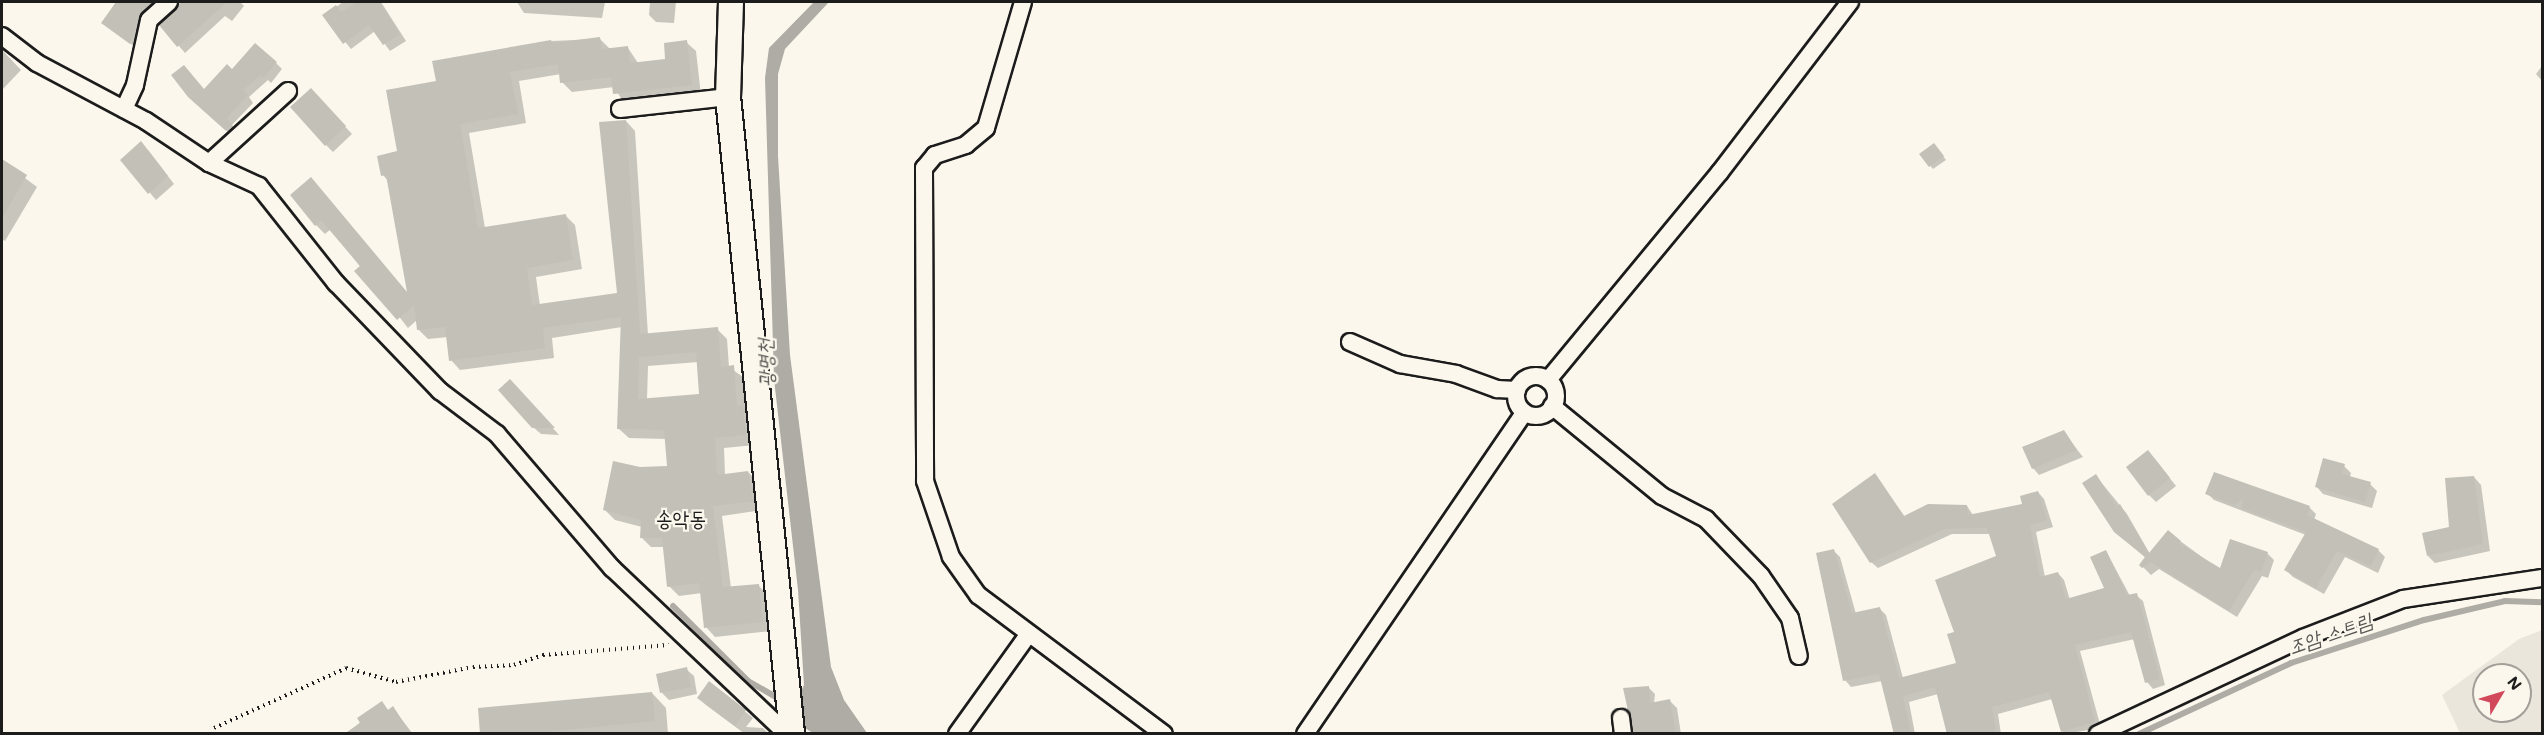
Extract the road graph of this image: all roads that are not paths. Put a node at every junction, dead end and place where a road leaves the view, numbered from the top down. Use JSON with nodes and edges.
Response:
{"nodes":[{"id":1,"x":169,"y":2,"type":"edge"},
{"id":2,"x":731,"y":2,"type":"edge"},
{"id":3,"x":1023,"y":2,"type":"edge"},
{"id":4,"x":1850,"y":2,"type":"edge"},
{"id":5,"x":2,"y":36,"type":"edge"},
{"id":6,"x":288,"y":91,"type":"dead end"},
{"id":7,"x":728,"y":97,"type":"junction"},
{"id":8,"x":620,"y":109,"type":"dead end"},
{"id":9,"x":124,"y":110,"type":"junction"},
{"id":10,"x":209,"y":163,"type":"junction"},
{"id":11,"x":1350,"y":342,"type":"dead end"},
{"id":12,"x":1548,"y":380,"type":"junction"},
{"id":13,"x":1517,"y":390,"type":"junction"},
{"id":14,"x":1552,"y":406,"type":"junction"},
{"id":15,"x":1524,"y":412,"type":"junction"},
{"id":16,"x":2542,"y":578,"type":"edge"},
{"id":17,"x":1029,"y":634,"type":"junction"},
{"id":18,"x":1799,"y":656,"type":"dead end"},
{"id":19,"x":790,"y":722,"type":"edge"},
{"id":20,"x":957,"y":734,"type":"edge"},
{"id":21,"x":1164,"y":734,"type":"edge"},
{"id":22,"x":1305,"y":734,"type":"edge"},
{"id":23,"x":2098,"y":734,"type":"edge"}],
"edges":[{"from":1,"to":9,"type":"street"},
{"from":2,"to":7,"type":"street"},
{"from":3,"to":17,"type":"street"},
{"from":4,"to":12,"type":"street"},
{"from":5,"to":9,"type":"street"},
{"from":6,"to":10,"type":"street"},
{"from":7,"to":8,"type":"street"},
{"from":7,"to":19,"type":"street"},
{"from":9,"to":10,"type":"street"},
{"from":10,"to":19,"type":"street"},
{"from":11,"to":13,"type":"street"},
{"from":12,"to":13,"type":"street"},
{"from":12,"to":14,"type":"street"},
{"from":13,"to":15,"type":"street"},
{"from":14,"to":15,"type":"street"},
{"from":14,"to":18,"type":"street"},
{"from":15,"to":22,"type":"street"},
{"from":16,"to":23,"type":"street"},
{"from":17,"to":20,"type":"street"},
{"from":17,"to":21,"type":"street"}]}
